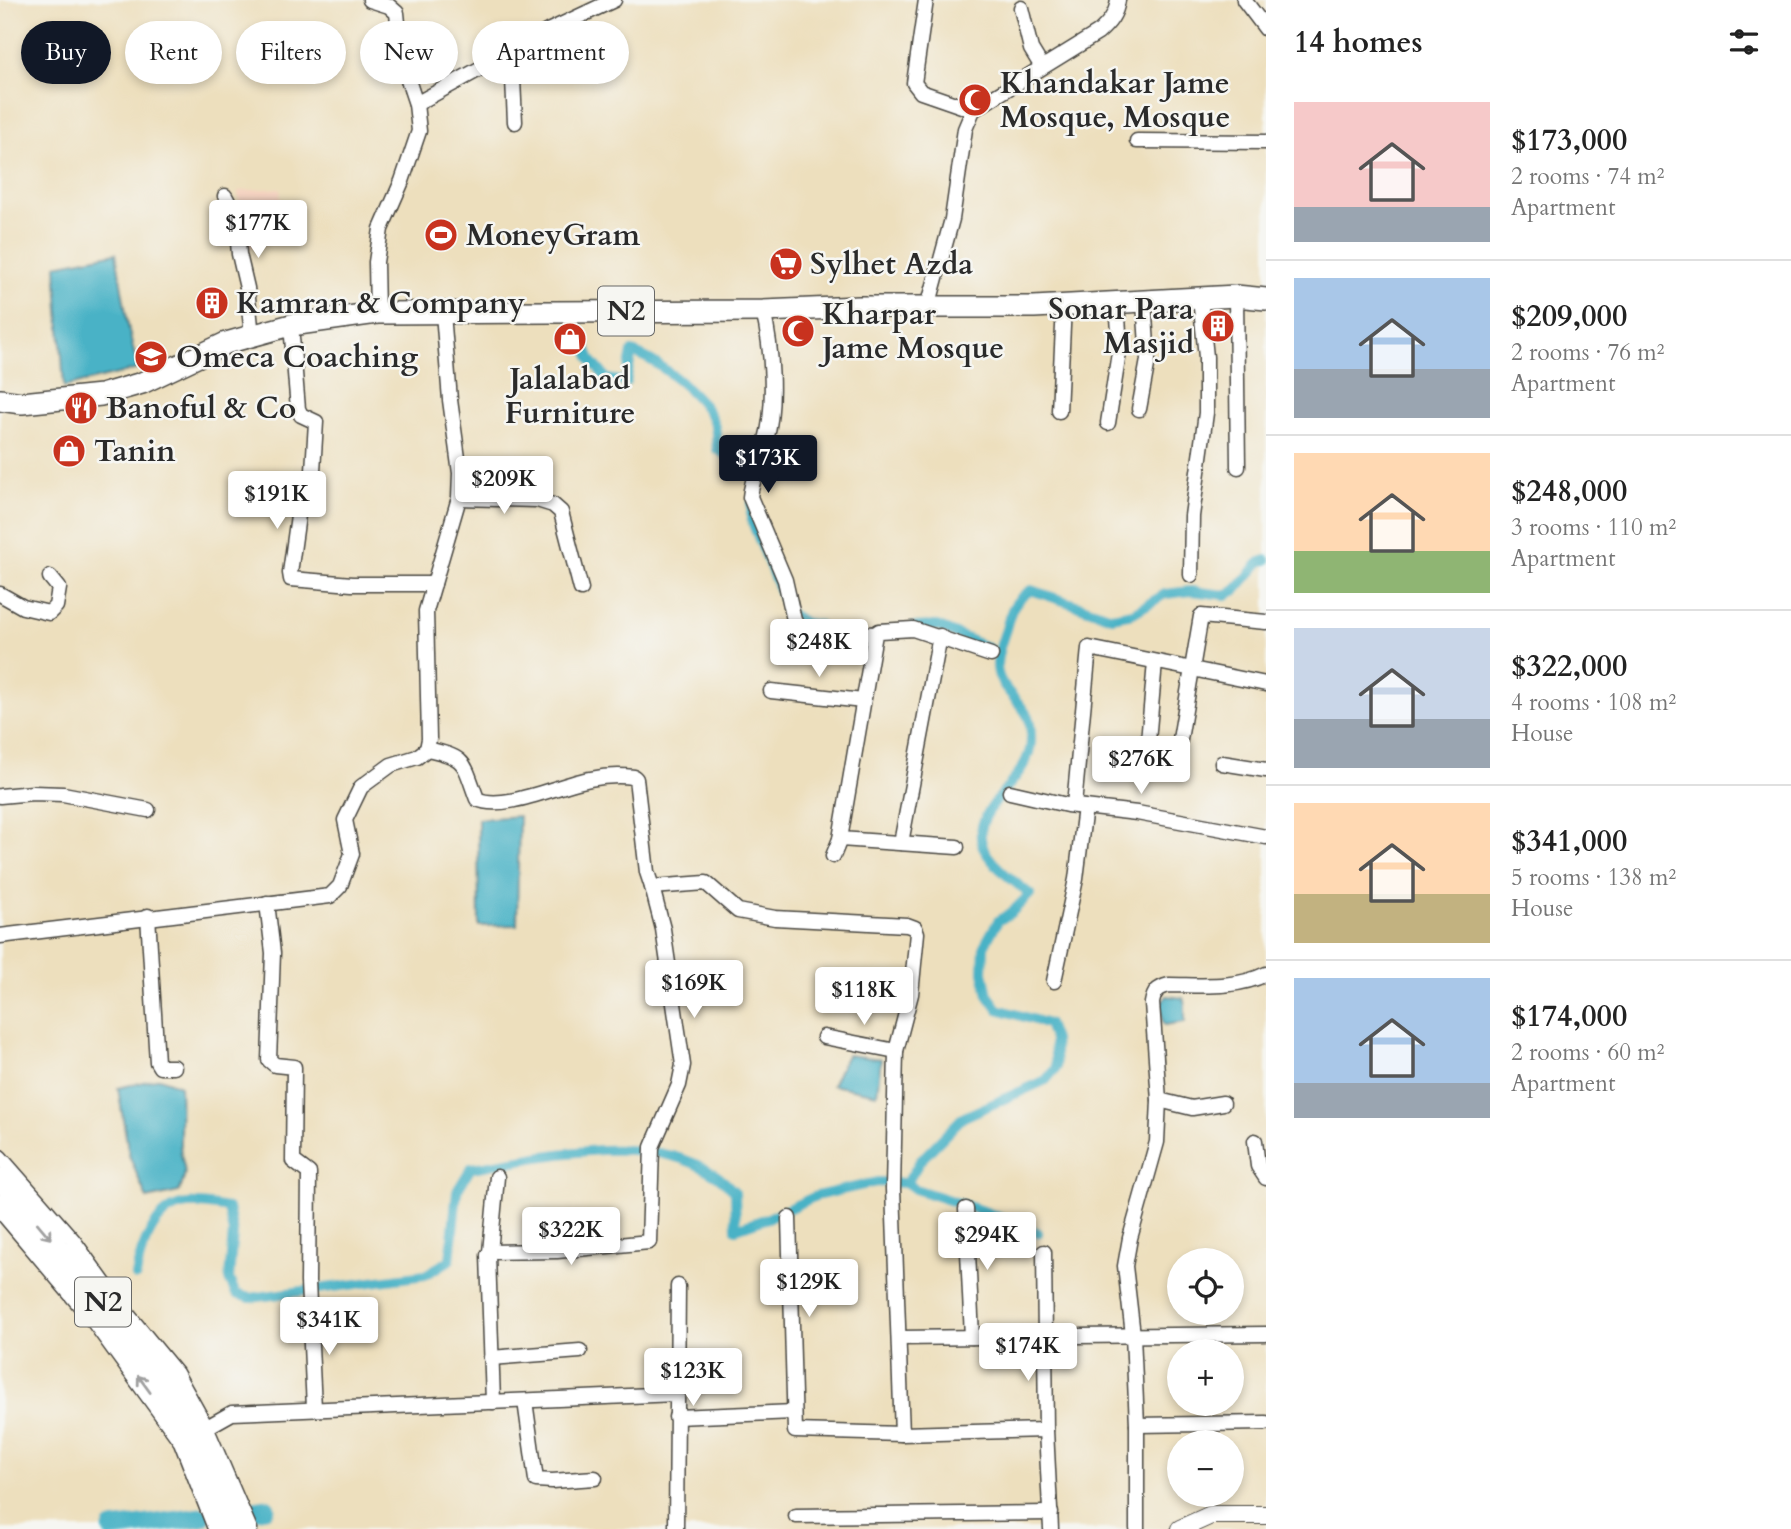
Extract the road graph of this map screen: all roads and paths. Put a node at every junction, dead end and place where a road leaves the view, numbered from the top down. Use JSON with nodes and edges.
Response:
{"nodes":[{"id":1,"x":370,"y":0,"type":"edge"},
{"id":2,"x":614,"y":0,"type":"edge"},
{"id":3,"x":1118,"y":0,"type":"edge"},
{"id":4,"x":1244,"y":0,"type":"edge"},
{"id":5,"x":926,"y":1,"type":"edge"},
{"id":6,"x":1021,"y":8,"type":"dead end"},
{"id":7,"x":569,"y":21,"type":"edge"},
{"id":8,"x":1266,"y":29,"type":"edge"},
{"id":9,"x":1042,"y":67,"type":"junction"},
{"id":10,"x":472,"y":73,"type":"edge"},
{"id":11,"x":513,"y":84,"type":"edge"},
{"id":12,"x":416,"y":104,"type":"junction"},
{"id":13,"x":973,"y":110,"type":"junction"},
{"id":14,"x":515,"y":122,"type":"dead end"},
{"id":15,"x":1137,"y":141,"type":"dead end"},
{"id":16,"x":1266,"y":142,"type":"edge"},
{"id":17,"x":225,"y":196,"type":"dead end"},
{"id":18,"x":1236,"y":296,"type":"junction"},
{"id":19,"x":1200,"y":298,"type":"junction"},
{"id":20,"x":1266,"y":299,"type":"edge"},
{"id":21,"x":1144,"y":301,"type":"junction"},
{"id":22,"x":1117,"y":303,"type":"junction"},
{"id":23,"x":1064,"y":306,"type":"junction"},
{"id":24,"x":928,"y":307,"type":"junction"},
{"id":25,"x":763,"y":312,"type":"junction"},
{"id":26,"x":377,"y":313,"type":"junction"},
{"id":27,"x":443,"y":313,"type":"junction"},
{"id":28,"x":291,"y":325,"type":"junction"},
{"id":29,"x":252,"y":336,"type":"junction"},
{"id":30,"x":0,"y":400,"type":"edge"},
{"id":31,"x":1139,"y":410,"type":"dead end"},
{"id":32,"x":1059,"y":411,"type":"dead end"},
{"id":33,"x":1108,"y":423,"type":"dead end"},
{"id":34,"x":1238,"y":467,"type":"dead end"},
{"id":35,"x":459,"y":498,"type":"junction"},
{"id":36,"x":1191,"y":575,"type":"dead end"},
{"id":37,"x":50,"y":577,"type":"dead end"},
{"id":38,"x":434,"y":584,"type":"junction"},
{"id":39,"x":581,"y":589,"type":"dead end"},
{"id":40,"x":0,"y":594,"type":"edge"},
{"id":41,"x":1266,"y":622,"type":"edge"},
{"id":42,"x":876,"y":634,"type":"junction"},
{"id":43,"x":940,"y":636,"type":"junction"},
{"id":44,"x":991,"y":655,"type":"dead end"},
{"id":45,"x":1156,"y":662,"type":"junction"},
{"id":46,"x":1192,"y":669,"type":"junction"},
{"id":47,"x":1266,"y":684,"type":"edge"},
{"id":48,"x":771,"y":691,"type":"dead end"},
{"id":49,"x":863,"y":701,"type":"junction"},
{"id":50,"x":427,"y":749,"type":"junction"},
{"id":51,"x":1178,"y":751,"type":"dead end"},
{"id":52,"x":1222,"y":762,"type":"dead end"},
{"id":53,"x":1146,"y":764,"type":"dead end"},
{"id":54,"x":1266,"y":770,"type":"edge"},
{"id":55,"x":1010,"y":792,"type":"dead end"},
{"id":56,"x":0,"y":796,"type":"edge"},
{"id":57,"x":1080,"y":806,"type":"junction"},
{"id":58,"x":148,"y":810,"type":"dead end"},
{"id":59,"x":1266,"y":837,"type":"edge"},
{"id":60,"x":841,"y":838,"type":"junction"},
{"id":61,"x":901,"y":843,"type":"junction"},
{"id":62,"x":957,"y":848,"type":"dead end"},
{"id":63,"x":833,"y":856,"type":"dead end"},
{"id":64,"x":652,"y":887,"type":"junction"},
{"id":65,"x":267,"y":903,"type":"junction"},
{"id":66,"x":148,"y":916,"type":"junction"},
{"id":67,"x":0,"y":936,"type":"edge"},
{"id":68,"x":1266,"y":974,"type":"edge"},
{"id":69,"x":1054,"y":981,"type":"dead end"},
{"id":70,"x":824,"y":1037,"type":"dead end"},
{"id":71,"x":896,"y":1051,"type":"junction"},
{"id":72,"x":174,"y":1067,"type":"dead end"},
{"id":73,"x":1159,"y":1100,"type":"junction"},
{"id":74,"x":1223,"y":1103,"type":"dead end"},
{"id":75,"x":1255,"y":1141,"type":"dead end"},
{"id":76,"x":0,"y":1157,"type":"edge"},
{"id":77,"x":497,"y":1178,"type":"dead end"},
{"id":78,"x":1266,"y":1178,"type":"edge"},
{"id":79,"x":0,"y":1179,"type":"edge"},
{"id":80,"x":0,"y":1205,"type":"edge"},
{"id":81,"x":966,"y":1209,"type":"dead end"},
{"id":82,"x":789,"y":1218,"type":"dead end"},
{"id":83,"x":490,"y":1252,"type":"junction"},
{"id":84,"x":1044,"y":1252,"type":"dead end"},
{"id":85,"x":678,"y":1286,"type":"dead end"},
{"id":86,"x":1266,"y":1334,"type":"edge"},
{"id":87,"x":1133,"y":1335,"type":"junction"},
{"id":88,"x":1046,"y":1336,"type":"junction"},
{"id":89,"x":972,"y":1337,"type":"junction"},
{"id":90,"x":900,"y":1338,"type":"junction"},
{"id":91,"x":580,"y":1352,"type":"dead end"},
{"id":92,"x":491,"y":1358,"type":"junction"},
{"id":93,"x":676,"y":1394,"type":"junction"},
{"id":94,"x":526,"y":1401,"type":"junction"},
{"id":95,"x":493,"y":1402,"type":"junction"},
{"id":96,"x":314,"y":1408,"type":"junction"},
{"id":97,"x":794,"y":1412,"type":"junction"},
{"id":98,"x":676,"y":1418,"type":"junction"},
{"id":99,"x":1266,"y":1423,"type":"edge"},
{"id":100,"x":1137,"y":1425,"type":"junction"},
{"id":101,"x":1045,"y":1430,"type":"junction"},
{"id":102,"x":196,"y":1433,"type":"junction"},
{"id":103,"x":902,"y":1434,"type":"junction"},
{"id":104,"x":595,"y":1478,"type":"dead end"},
{"id":105,"x":1051,"y":1513,"type":"junction"},
{"id":106,"x":1266,"y":1515,"type":"edge"},
{"id":107,"x":796,"y":1516,"type":"dead end"},
{"id":108,"x":219,"y":1529,"type":"edge"},
{"id":109,"x":235,"y":1529,"type":"edge"},
{"id":110,"x":250,"y":1529,"type":"edge"},
{"id":111,"x":676,"y":1529,"type":"edge"},
{"id":112,"x":1052,"y":1529,"type":"edge"},
{"id":113,"x":1137,"y":1529,"type":"edge"},
{"id":114,"x":1180,"y":1529,"type":"edge"}],
"edges":[{"from":1,"to":12,"type":"street"},
{"from":2,"to":7,"type":"street"},
{"from":3,"to":9,"type":"street"},
{"from":4,"to":8,"type":"street"},
{"from":5,"to":13,"type":"street"},
{"from":6,"to":9,"type":"street"},
{"from":9,"to":13,"type":"street"},
{"from":10,"to":12,"type":"street"},
{"from":11,"to":14,"type":"street"},
{"from":12,"to":26,"type":"street"},
{"from":13,"to":24,"type":"street"},
{"from":15,"to":16,"type":"street"},
{"from":17,"to":29,"type":"street"},
{"from":18,"to":19,"type":"highway","number":"N2"},
{"from":18,"to":20,"type":"highway","number":"N2"},
{"from":18,"to":34,"type":"street"},
{"from":19,"to":21,"type":"highway","number":"N2"},
{"from":19,"to":36,"type":"street"},
{"from":21,"to":22,"type":"highway","number":"N2"},
{"from":21,"to":31,"type":"street"},
{"from":22,"to":23,"type":"highway","number":"N2"},
{"from":22,"to":33,"type":"street"},
{"from":23,"to":24,"type":"highway","number":"N2"},
{"from":23,"to":32,"type":"street"},
{"from":24,"to":25,"type":"highway","number":"N2"},
{"from":25,"to":27,"type":"highway","number":"N2"},
{"from":25,"to":42,"type":"street"},
{"from":26,"to":27,"type":"highway","number":"N2"},
{"from":26,"to":28,"type":"highway","number":"N2"},
{"from":27,"to":35,"type":"street"},
{"from":28,"to":29,"type":"highway","number":"N2"},
{"from":28,"to":38,"type":"street"},
{"from":29,"to":30,"type":"highway","number":"N2"},
{"from":35,"to":38,"type":"street"},
{"from":35,"to":39,"type":"street"},
{"from":37,"to":40,"type":"street"},
{"from":38,"to":50,"type":"street"},
{"from":41,"to":46,"type":"street"},
{"from":42,"to":43,"type":"street"},
{"from":42,"to":49,"type":"street"},
{"from":43,"to":44,"type":"street"},
{"from":43,"to":61,"type":"street"},
{"from":45,"to":46,"type":"street"},
{"from":45,"to":53,"type":"street"},
{"from":45,"to":57,"type":"street"},
{"from":46,"to":47,"type":"street"},
{"from":46,"to":51,"type":"street"},
{"from":48,"to":49,"type":"street"},
{"from":49,"to":60,"type":"street"},
{"from":50,"to":64,"type":"street"},
{"from":50,"to":65,"type":"street"},
{"from":52,"to":54,"type":"street"},
{"from":55,"to":57,"type":"street"},
{"from":56,"to":58,"type":"street"},
{"from":57,"to":59,"type":"street"},
{"from":57,"to":69,"type":"street"},
{"from":60,"to":61,"type":"street"},
{"from":60,"to":63,"type":"street"},
{"from":61,"to":62,"type":"street"},
{"from":64,"to":71,"type":"street"},
{"from":64,"to":83,"type":"street"},
{"from":65,"to":66,"type":"street"},
{"from":65,"to":96,"type":"street"},
{"from":66,"to":67,"type":"street"},
{"from":66,"to":72,"type":"street"},
{"from":68,"to":73,"type":"street"},
{"from":70,"to":71,"type":"street"},
{"from":71,"to":90,"type":"street"},
{"from":73,"to":74,"type":"street"},
{"from":73,"to":87,"type":"street"},
{"from":75,"to":78,"type":"street"},
{"from":76,"to":102,"type":"street"},
{"from":77,"to":83,"type":"street"},
{"from":79,"to":102,"type":"highway","number":"N2","one_way":true},
{"from":102,"to":80,"type":"highway","number":"N2","one_way":true},
{"from":81,"to":89,"type":"street"},
{"from":82,"to":97,"type":"street"},
{"from":83,"to":92,"type":"street"},
{"from":84,"to":88,"type":"street"},
{"from":85,"to":93,"type":"street"},
{"from":86,"to":87,"type":"street"},
{"from":87,"to":88,"type":"street"},
{"from":87,"to":100,"type":"street"},
{"from":88,"to":89,"type":"street"},
{"from":88,"to":101,"type":"street"},
{"from":89,"to":90,"type":"street"},
{"from":90,"to":103,"type":"street"},
{"from":91,"to":92,"type":"street"},
{"from":92,"to":95,"type":"street"},
{"from":93,"to":94,"type":"street"},
{"from":93,"to":98,"type":"street"},
{"from":94,"to":95,"type":"street"},
{"from":94,"to":104,"type":"street"},
{"from":95,"to":96,"type":"street"},
{"from":96,"to":102,"type":"street"},
{"from":97,"to":98,"type":"street"},
{"from":97,"to":103,"type":"street"},
{"from":98,"to":111,"type":"street"},
{"from":99,"to":100,"type":"street"},
{"from":100,"to":113,"type":"street"},
{"from":101,"to":103,"type":"street"},
{"from":101,"to":105,"type":"street"},
{"from":102,"to":108,"type":"highway","number":"N2"},
{"from":102,"to":109,"type":"highway","number":"N2"},
{"from":102,"to":110,"type":"street"},
{"from":105,"to":107,"type":"street"},
{"from":105,"to":112,"type":"street"},
{"from":106,"to":114,"type":"main road"}]}
